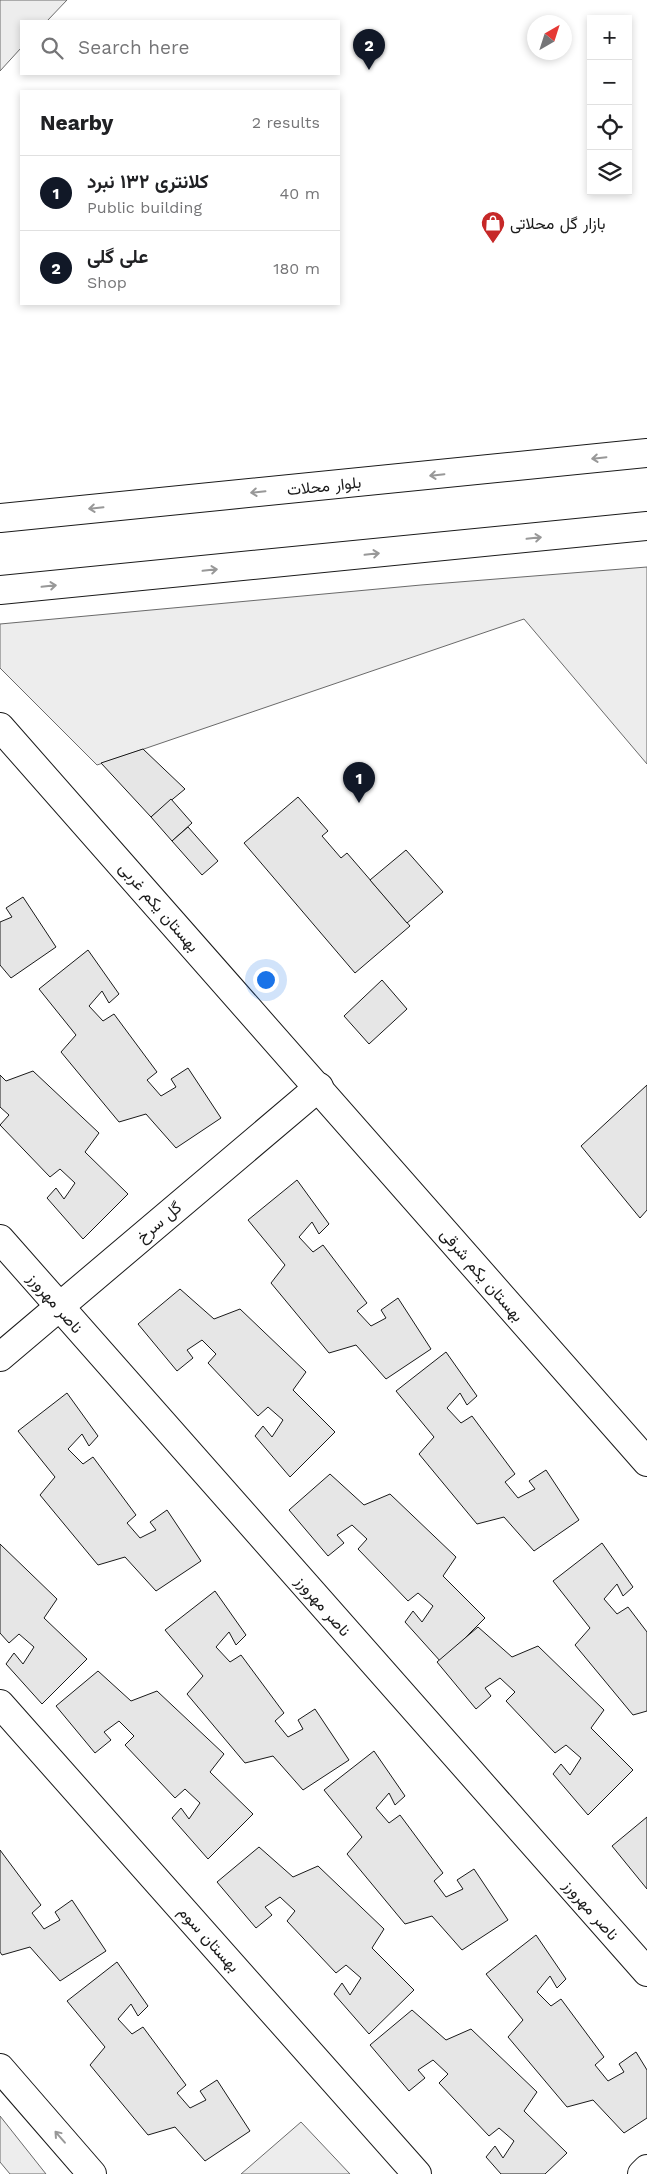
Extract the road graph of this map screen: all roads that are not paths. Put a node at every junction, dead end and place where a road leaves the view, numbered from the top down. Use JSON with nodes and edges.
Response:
{"nodes":[{"id":1,"x":647,"y":453,"type":"edge"},
{"id":2,"x":0,"y":518,"type":"edge"},
{"id":3,"x":647,"y":526,"type":"edge"},
{"id":4,"x":0,"y":590,"type":"edge"},
{"id":5,"x":0,"y":727,"type":"edge"},
{"id":6,"x":319,"y":1087,"type":"junction"},
{"id":7,"x":0,"y":1239,"type":"edge"},
{"id":8,"x":59,"y":1307,"type":"junction"},
{"id":9,"x":0,"y":1356,"type":"edge"},
{"id":10,"x":647,"y":1462,"type":"edge"},
{"id":11,"x":0,"y":1704,"type":"edge"},
{"id":12,"x":647,"y":1972,"type":"edge"},
{"id":13,"x":0,"y":2068,"type":"edge"},
{"id":14,"x":647,"y":2170,"type":"edge"},
{"id":15,"x":92,"y":2174,"type":"edge"},
{"id":16,"x":417,"y":2174,"type":"edge"},
{"id":17,"x":642,"y":2174,"type":"edge"}],
"edges":[{"from":1,"to":2,"type":"street","name":"بلوار محلات","one_way":true},
{"from":4,"to":3,"type":"street","one_way":true},
{"from":5,"to":6,"type":"street","name":"بهستان یکم غربی"},
{"from":6,"to":8,"type":"street","name":"گل سرخ"},
{"from":6,"to":10,"type":"street","name":"بهستان یکم شرقی"},
{"from":7,"to":8,"type":"street","name":"ناصر مهرورز"},
{"from":8,"to":9,"type":"street","name":"گل سرخ"},
{"from":8,"to":12,"type":"street","name":"ناصر مهرورز"},
{"from":11,"to":16,"type":"street","name":"بهستان سوم"},
{"from":15,"to":13,"type":"street","one_way":true},
{"from":14,"to":17,"type":"street"}]}
